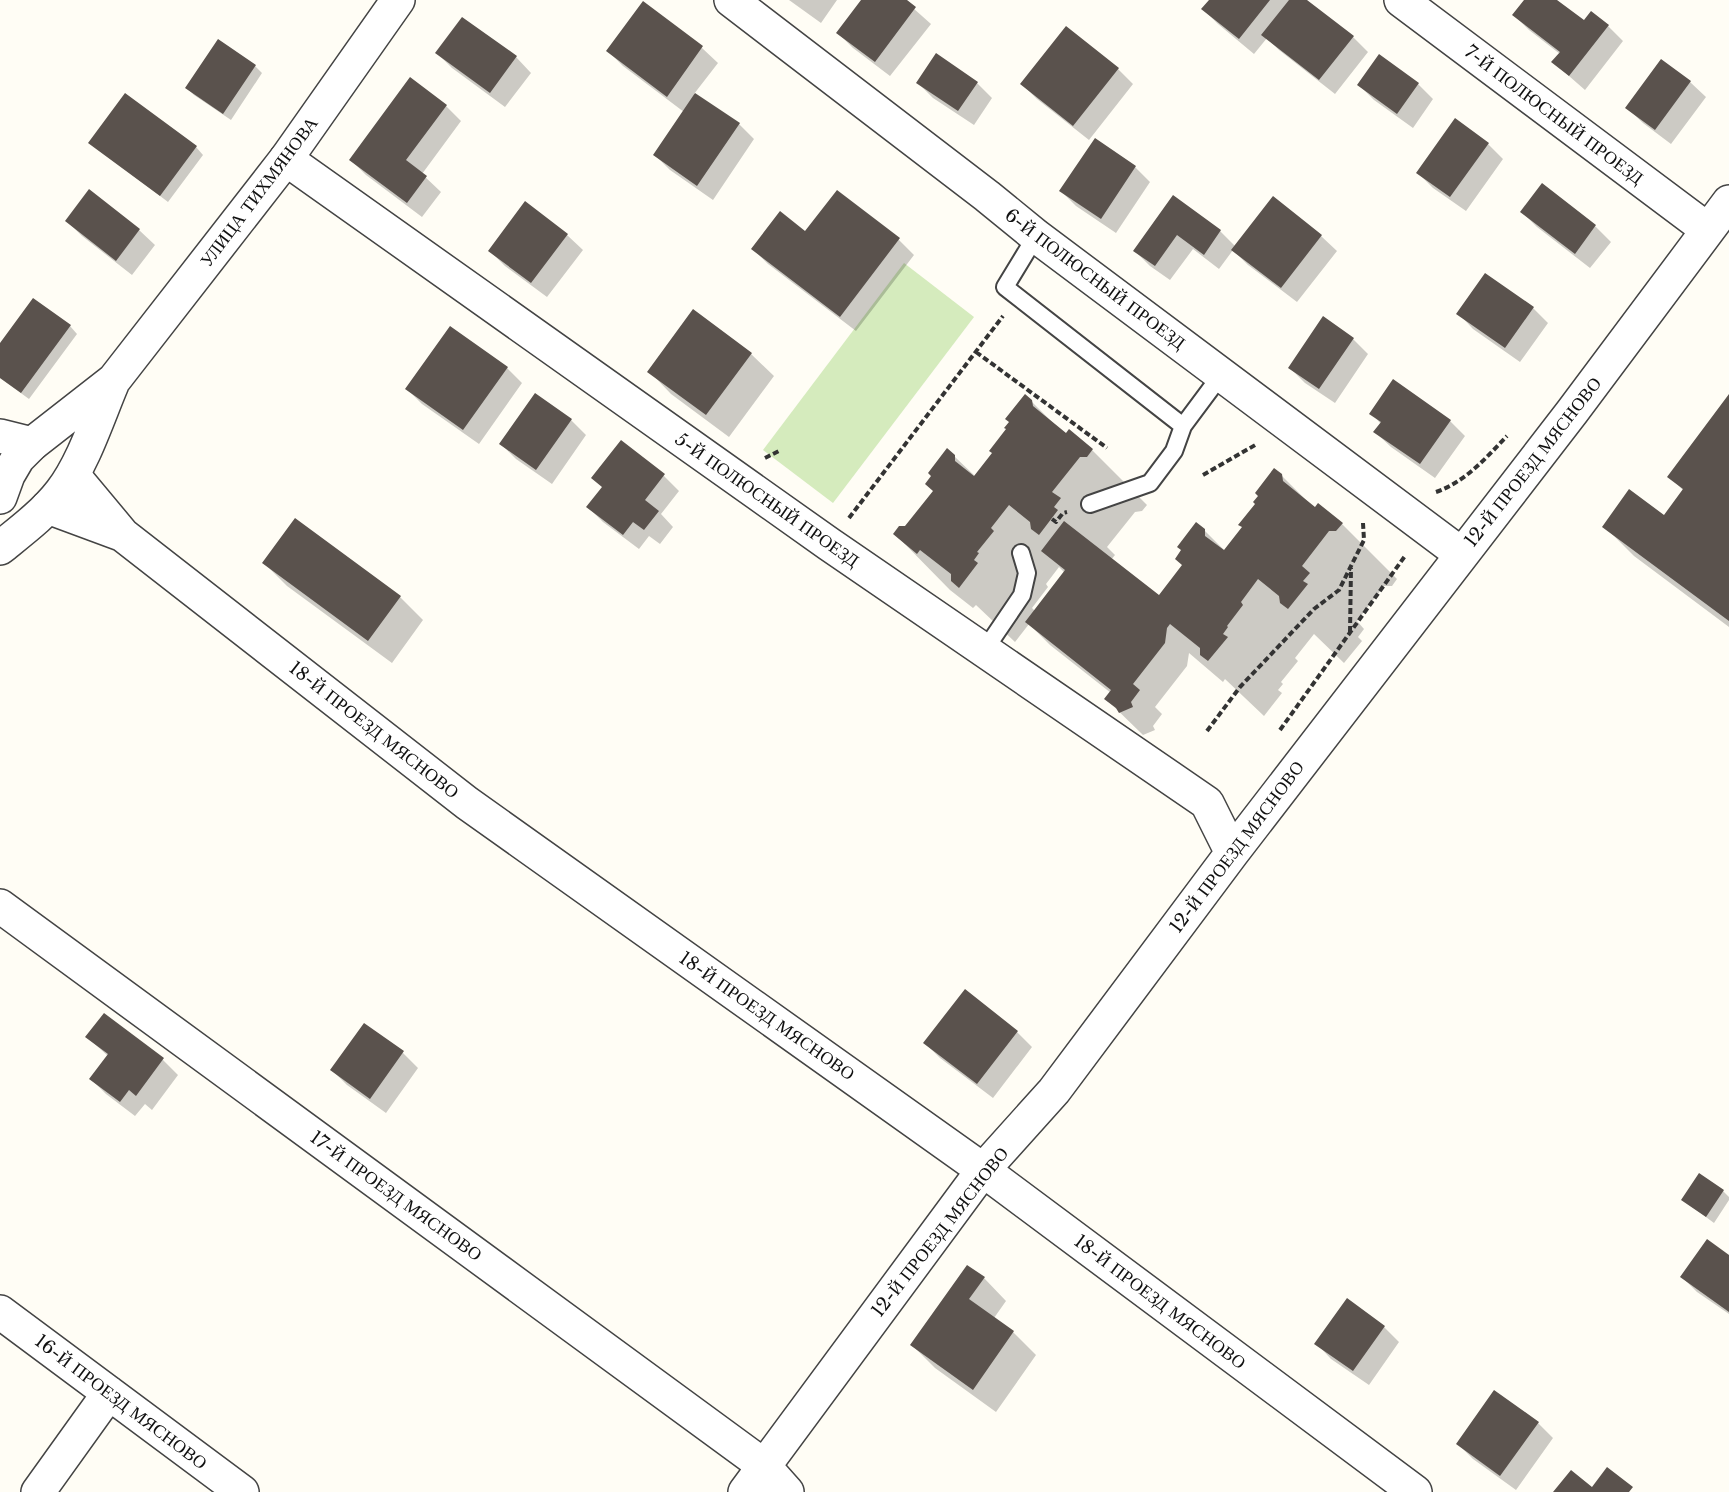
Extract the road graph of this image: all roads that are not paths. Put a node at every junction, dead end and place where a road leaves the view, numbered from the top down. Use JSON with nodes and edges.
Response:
{"nodes":[{"id":1,"x":398,"y":0,"type":"edge"},
{"id":2,"x":731,"y":0,"type":"edge"},
{"id":3,"x":1401,"y":0,"type":"edge"},
{"id":4,"x":286,"y":159,"type":"junction"},
{"id":5,"x":1729,"y":202,"type":"edge"},
{"id":6,"x":1708,"y":230,"type":"junction"},
{"id":7,"x":1036,"y":236,"type":"junction"},
{"id":8,"x":1221,"y":375,"type":"junction"},
{"id":9,"x":114,"y":380,"type":"junction"},
{"id":10,"x":1183,"y":426,"type":"junction"},
{"id":11,"x":0,"y":436,"type":"edge"},
{"id":12,"x":33,"y":444,"type":"junction"},
{"id":13,"x":73,"y":475,"type":"junction"},
{"id":14,"x":2,"y":479,"type":"edge"},
{"id":15,"x":1090,"y":504,"type":"dead end"},
{"id":16,"x":48,"y":507,"type":"junction"},
{"id":17,"x":123,"y":535,"type":"junction"},
{"id":18,"x":0,"y":548,"type":"edge"},
{"id":19,"x":1021,"y":553,"type":"dead end"},
{"id":20,"x":1461,"y":554,"type":"junction"},
{"id":21,"x":984,"y":651,"type":"junction"},
{"id":22,"x":1232,"y":853,"type":"junction"},
{"id":23,"x":0,"y":906,"type":"edge"},
{"id":24,"x":983,"y":1170,"type":"junction"},
{"id":25,"x":0,"y":1312,"type":"edge"},
{"id":26,"x":109,"y":1393,"type":"junction"},
{"id":27,"x":763,"y":1465,"type":"junction"},
{"id":28,"x":38,"y":1492,"type":"edge"},
{"id":29,"x":242,"y":1492,"type":"edge"},
{"id":30,"x":745,"y":1492,"type":"edge"},
{"id":31,"x":787,"y":1492,"type":"edge"},
{"id":32,"x":1415,"y":1492,"type":"edge"}],
"edges":[{"from":1,"to":4,"type":"street","name":"УЛИЦА ТИХМЯНОВА"},
{"from":2,"to":7,"type":"street","name":"6-Й ПОЛЮСНЫЙ ПРОЕЗД"},
{"from":3,"to":6,"type":"street","name":"7-Й ПОЛЮСНЫЙ ПРОЕЗД"},
{"from":4,"to":9,"type":"street","name":"УЛИЦА ТИХМЯНОВА"},
{"from":4,"to":21,"type":"street","name":"5-Й ПОЛЮСНЫЙ ПРОЕЗД"},
{"from":5,"to":6,"type":"street","name":"12-Й ПРОЕЗД МЯСНОВО"},
{"from":6,"to":20,"type":"street","name":"12-Й ПРОЕЗД МЯСНОВО"},
{"from":7,"to":8,"type":"street","name":"6-Й ПОЛЮСНЫЙ ПРОЕЗД"},
{"from":7,"to":10,"type":"lane"},
{"from":8,"to":10,"type":"lane"},
{"from":8,"to":20,"type":"street","name":"6-Й ПОЛЮСНЫЙ ПРОЕЗД"},
{"from":9,"to":12,"type":"street","name":"УЛИЦА ТИХМЯНОВА"},
{"from":9,"to":13,"type":"street","name":"УЛИЦА ТИХМЯНОВА"},
{"from":10,"to":15,"type":"lane"},
{"from":11,"to":12,"type":"street","name":"18-Й ПРОЕЗД МЯСНОВО"},
{"from":12,"to":13,"type":"street","name":"18-Й ПРОЕЗД МЯСНОВО"},
{"from":12,"to":14,"type":"street","name":"УЛИЦА ТИХМЯНОВА"},
{"from":13,"to":16,"type":"street","name":"УЛИЦА ТИХМЯНОВА"},
{"from":13,"to":17,"type":"street","name":"18-Й ПРОЕЗД МЯСНОВО"},
{"from":14,"to":16,"type":"street","name":"18-Й ПРОЕЗД МЯСНОВО"},
{"from":16,"to":17,"type":"street","name":"18-Й ПРОЕЗД МЯСНОВО"},
{"from":16,"to":18,"type":"street","name":"УЛИЦА ТИХМЯНОВА"},
{"from":17,"to":24,"type":"street","name":"18-Й ПРОЕЗД МЯСНОВО"},
{"from":19,"to":21,"type":"lane"},
{"from":20,"to":22,"type":"street","name":"12-Й ПРОЕЗД МЯСНОВО"},
{"from":21,"to":22,"type":"street","name":"5-Й ПОЛЮСНЫЙ ПРОЕЗД"},
{"from":22,"to":24,"type":"street","name":"12-Й ПРОЕЗД МЯСНОВО"},
{"from":23,"to":27,"type":"street","name":"17-Й ПРОЕЗД МЯСНОВО"},
{"from":24,"to":27,"type":"street","name":"12-Й ПРОЕЗД МЯСНОВО"},
{"from":24,"to":32,"type":"street","name":"18-Й ПРОЕЗД МЯСНОВО"},
{"from":25,"to":26,"type":"street","name":"16-Й ПРОЕЗД МЯСНОВО"},
{"from":26,"to":28,"type":"street"},
{"from":26,"to":29,"type":"street","name":"16-Й ПРОЕЗД МЯСНОВО"},
{"from":27,"to":30,"type":"street","name":"12-Й ПРОЕЗД МЯСНОВО"},
{"from":27,"to":31,"type":"street","name":"17-Й ПРОЕЗД МЯСНОВО"}]}
